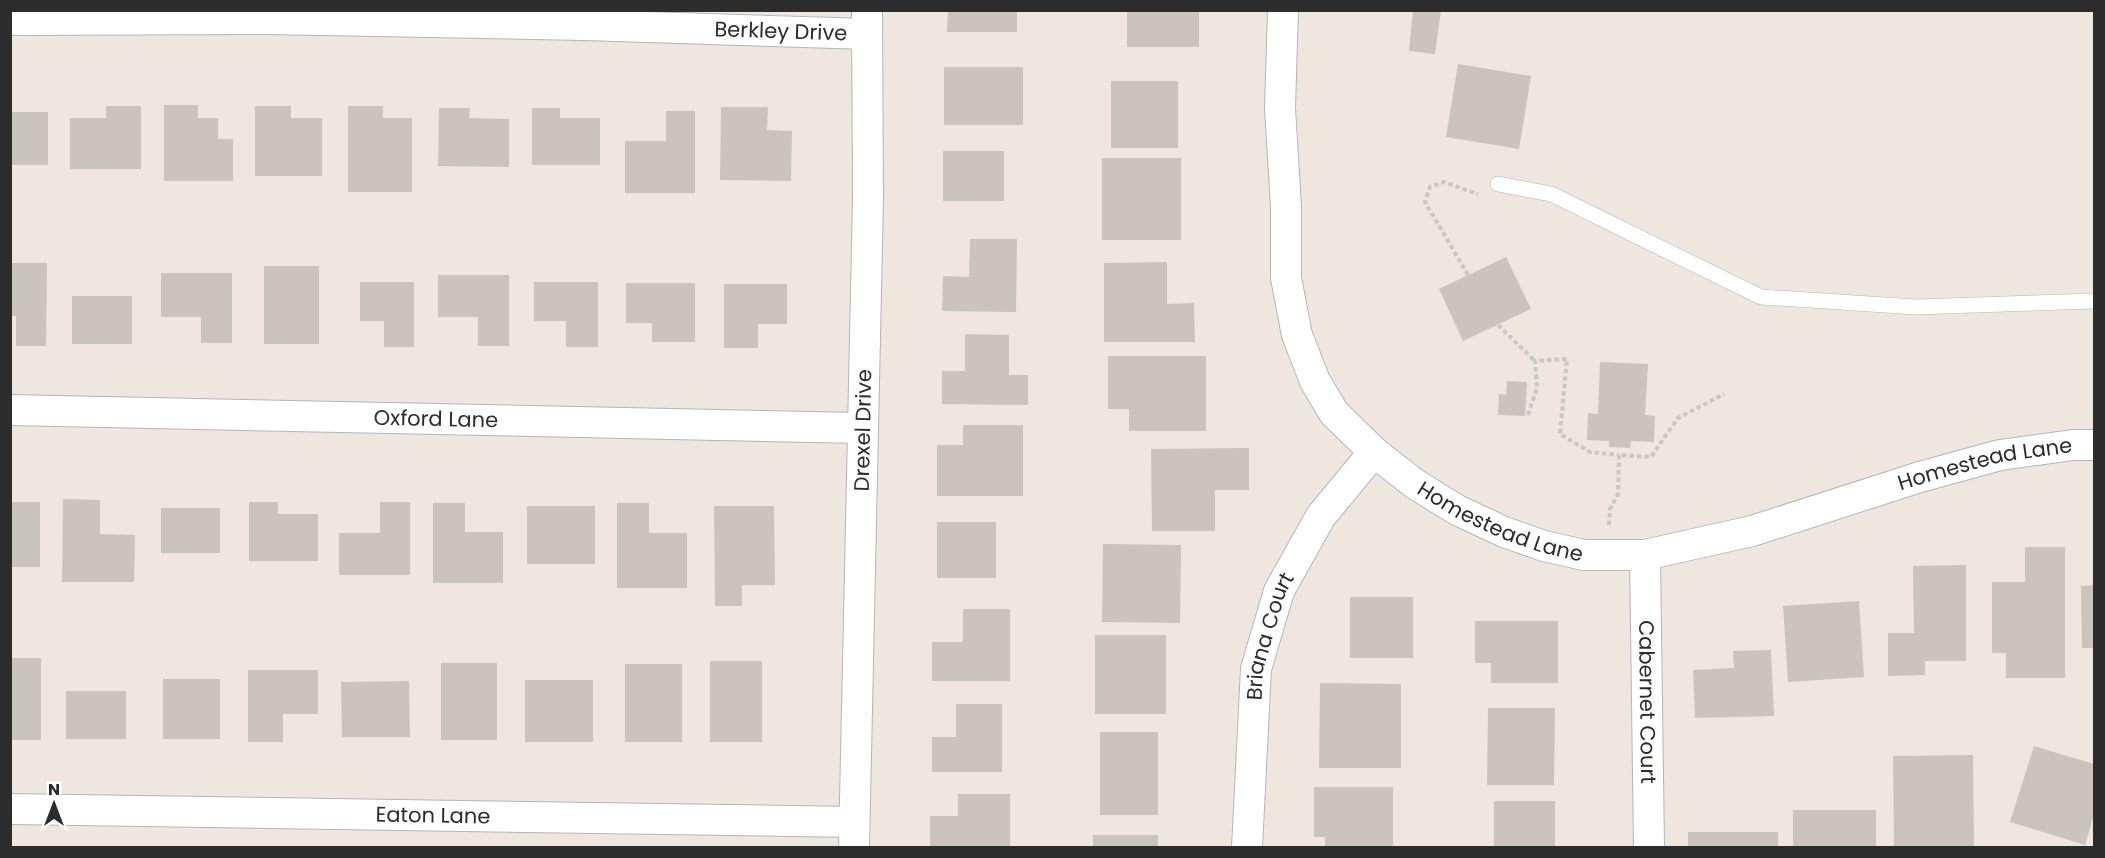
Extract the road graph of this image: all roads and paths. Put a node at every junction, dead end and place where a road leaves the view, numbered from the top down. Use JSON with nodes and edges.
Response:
{"nodes":[{"id":1,"x":1283,"y":10,"type":"edge"},
{"id":2,"x":10,"y":20,"type":"edge"},
{"id":3,"x":867,"y":22,"type":"edge"},
{"id":4,"x":1498,"y":184,"type":"joint"},
{"id":5,"x":1468,"y":275,"type":"dead end"},
{"id":6,"x":2094,"y":301,"type":"edge"},
{"id":7,"x":1498,"y":325,"type":"dead end"},
{"id":8,"x":1535,"y":361,"type":"junction"},
{"id":9,"x":1724,"y":394,"type":"dead end"},
{"id":10,"x":10,"y":410,"type":"edge"},
{"id":11,"x":1528,"y":415,"type":"dead end"},
{"id":12,"x":862,"y":428,"type":"junction"},
{"id":13,"x":2094,"y":445,"type":"edge"},
{"id":14,"x":1374,"y":452,"type":"junction"},
{"id":15,"x":1620,"y":455,"type":"junction"},
{"id":16,"x":1605,"y":555,"type":"junction"},
{"id":17,"x":1645,"y":555,"type":"junction"},
{"id":18,"x":10,"y":809,"type":"edge"},
{"id":19,"x":854,"y":835,"type":"edge"},
{"id":20,"x":1247,"y":848,"type":"edge"},
{"id":21,"x":1648,"y":848,"type":"edge"}],
"edges":[{"from":1,"to":14,"type":"street","name":"Homestead Lane"},
{"from":2,"to":3,"type":"street","name":"Berkley Drive"},
{"from":3,"to":12,"type":"street","name":"Drexel Drive"},
{"from":4,"to":5,"type":"path"},
{"from":4,"to":6,"type":"lane"},
{"from":7,"to":8,"type":"path"},
{"from":8,"to":11,"type":"path"},
{"from":8,"to":15,"type":"path"},
{"from":9,"to":15,"type":"path"},
{"from":10,"to":12,"type":"street","name":"Oxford Lane"},
{"from":12,"to":19,"type":"street","name":"Drexel Drive"},
{"from":13,"to":17,"type":"street","name":"Homestead Lane"},
{"from":14,"to":16,"type":"street","name":"Homestead Lane"},
{"from":14,"to":20,"type":"street","name":"Briana Court"},
{"from":15,"to":16,"type":"path"},
{"from":16,"to":17,"type":"street","name":"Homestead Lane"},
{"from":17,"to":21,"type":"street","name":"Cabernet Court"},
{"from":18,"to":19,"type":"street","name":"Eaton Lane"}]}
